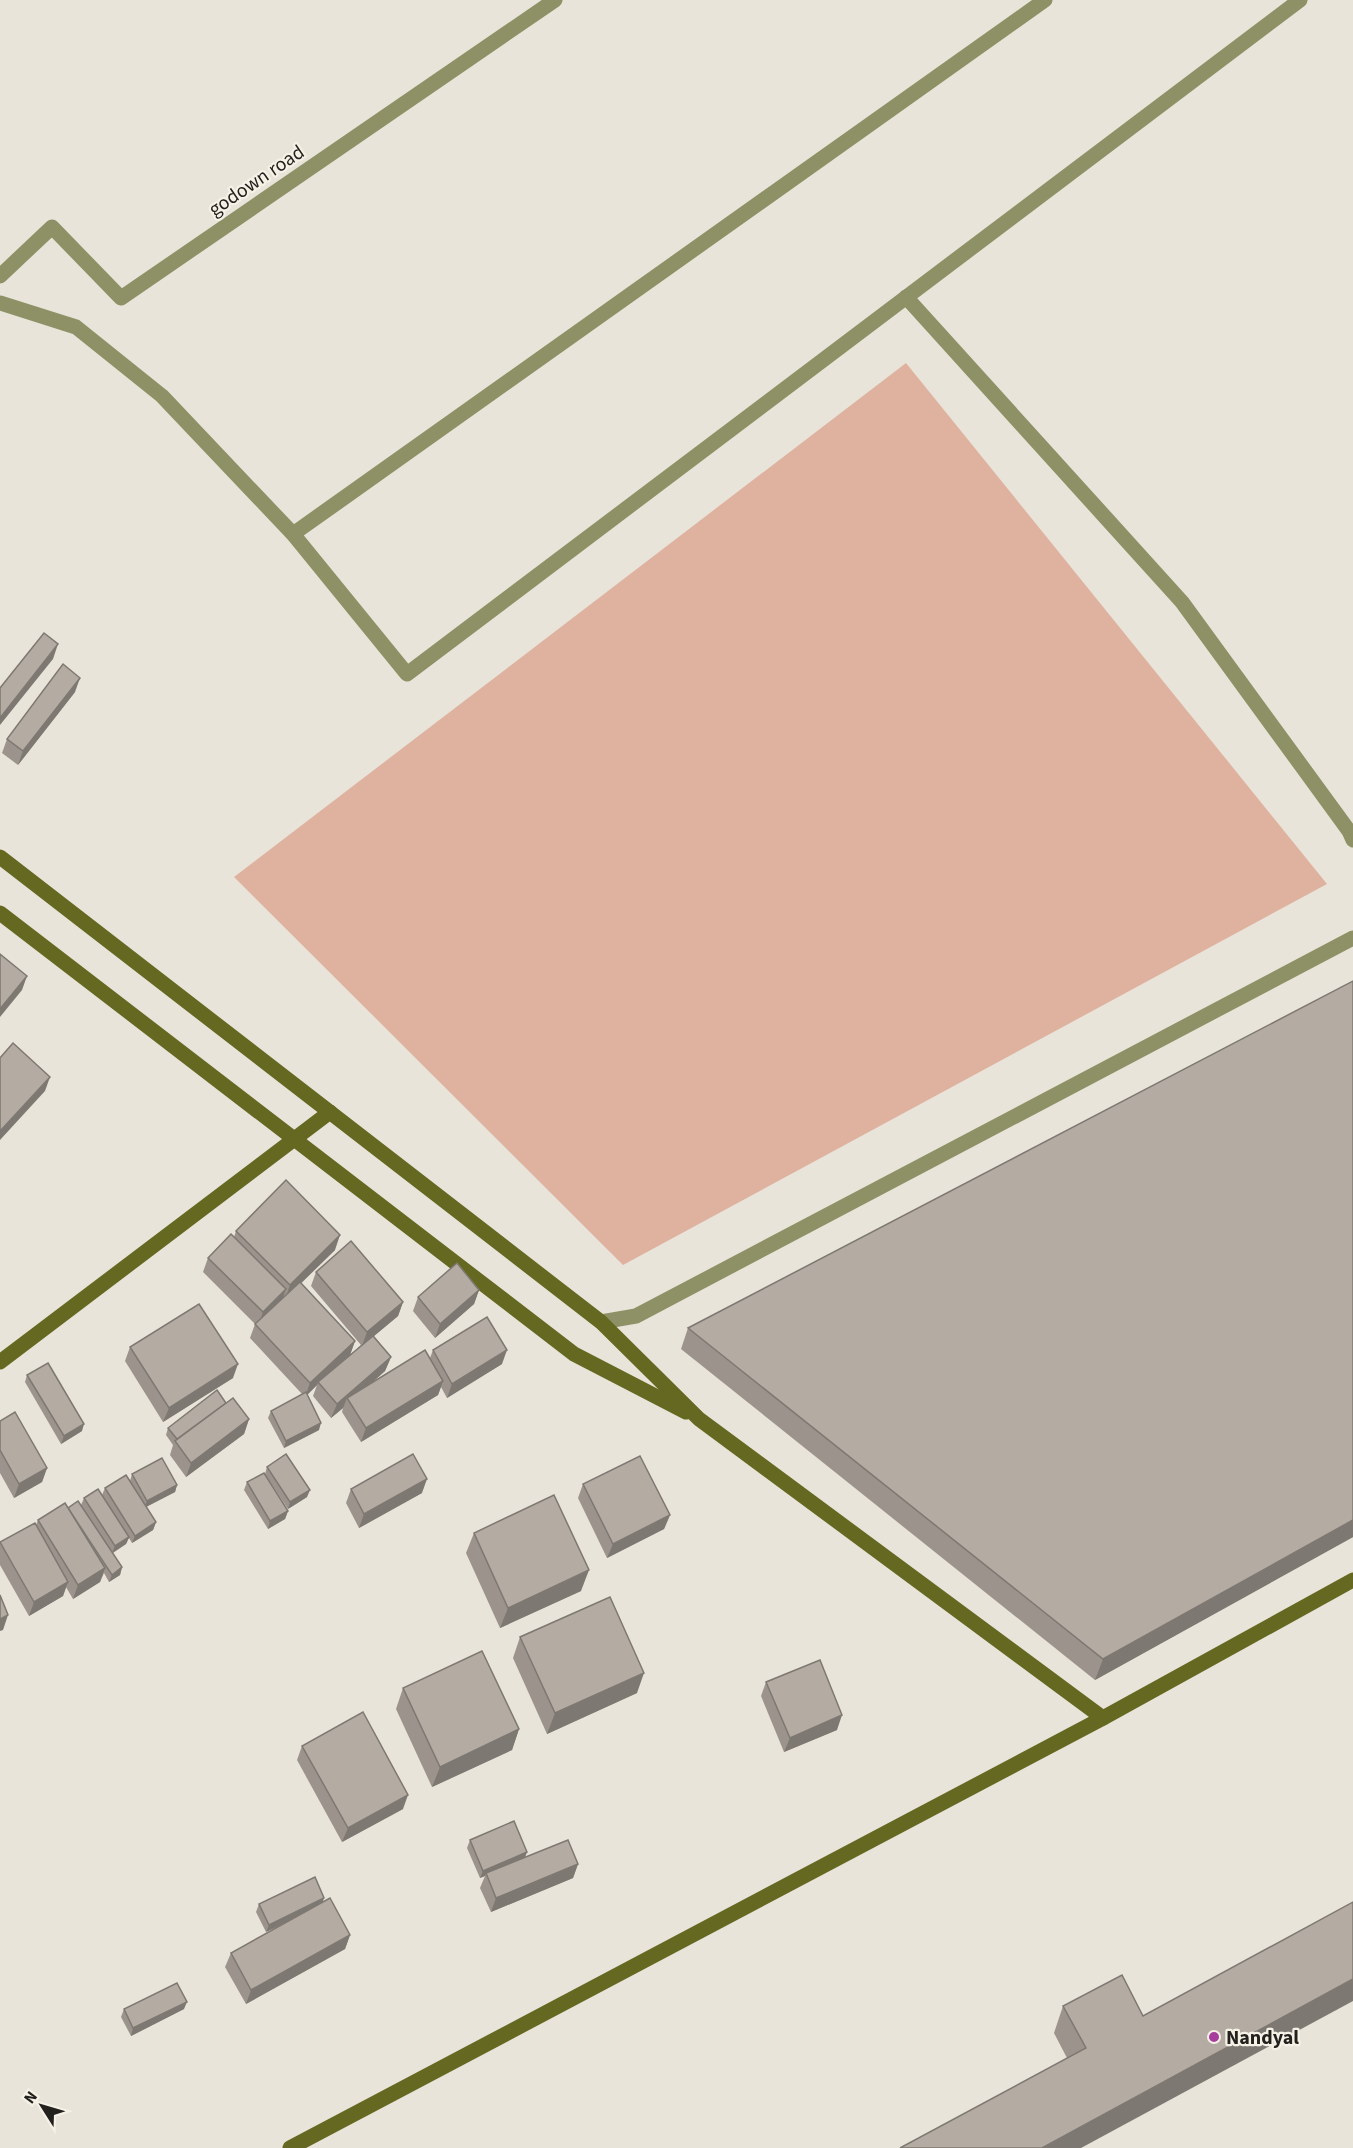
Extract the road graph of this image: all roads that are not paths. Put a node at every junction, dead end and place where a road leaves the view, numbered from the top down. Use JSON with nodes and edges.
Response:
{"nodes":[{"id":1,"x":555,"y":0,"type":"edge"},
{"id":2,"x":1046,"y":0,"type":"edge"},
{"id":3,"x":1300,"y":0,"type":"edge"},
{"id":4,"x":0,"y":276,"type":"edge"},
{"id":5,"x":906,"y":297,"type":"junction"},
{"id":6,"x":0,"y":303,"type":"edge"},
{"id":7,"x":293,"y":534,"type":"junction"},
{"id":8,"x":1353,"y":840,"type":"edge"},
{"id":9,"x":0,"y":857,"type":"edge"},
{"id":10,"x":0,"y":913,"type":"edge"},
{"id":11,"x":1353,"y":938,"type":"edge"},
{"id":12,"x":330,"y":1112,"type":"junction"},
{"id":13,"x":294,"y":1139,"type":"junction"},
{"id":14,"x":601,"y":1322,"type":"junction"},
{"id":15,"x":0,"y":1362,"type":"edge"},
{"id":16,"x":699,"y":1419,"type":"junction"},
{"id":17,"x":1353,"y":1580,"type":"edge"},
{"id":18,"x":1103,"y":1718,"type":"junction"},
{"id":19,"x":290,"y":2148,"type":"edge"}],
"edges":[{"from":1,"to":4,"type":"street","name":"godown road"},
{"from":2,"to":7,"type":"street"},
{"from":3,"to":5,"type":"street"},
{"from":5,"to":7,"type":"street"},
{"from":5,"to":8,"type":"street"},
{"from":6,"to":7,"type":"street"},
{"from":9,"to":12,"type":"street"},
{"from":10,"to":13,"type":"street"},
{"from":11,"to":14,"type":"street"},
{"from":12,"to":13,"type":"street"},
{"from":12,"to":14,"type":"street"},
{"from":13,"to":15,"type":"street"},
{"from":13,"to":16,"type":"street"},
{"from":14,"to":16,"type":"street"},
{"from":16,"to":18,"type":"street"},
{"from":17,"to":18,"type":"street"},
{"from":18,"to":19,"type":"street"}]}
